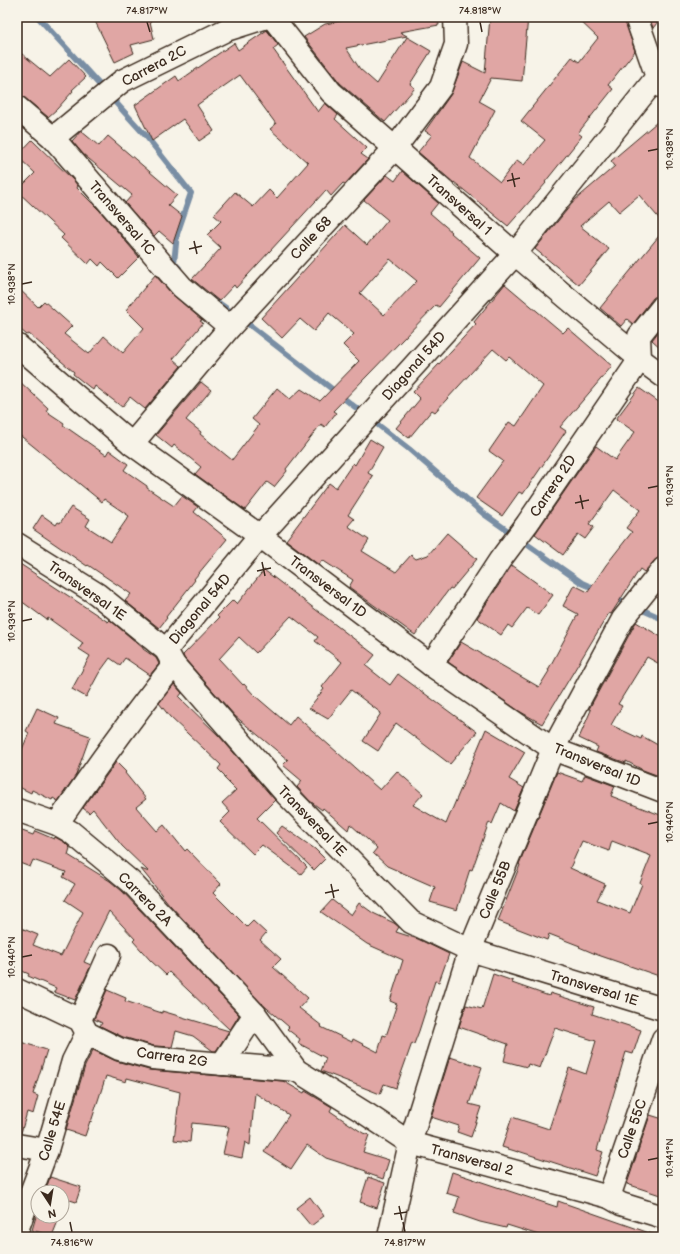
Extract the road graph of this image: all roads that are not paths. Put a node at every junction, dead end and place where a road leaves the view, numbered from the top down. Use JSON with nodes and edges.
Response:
{"nodes":[{"id":1,"x":267,"y":17,"type":"edge"},
{"id":2,"x":272,"y":17,"type":"edge"},
{"id":3,"x":455,"y":17,"type":"edge"},
{"id":4,"x":636,"y":17,"type":"edge"},
{"id":5,"x":660,"y":82,"type":"edge"},
{"id":6,"x":17,"y":107,"type":"edge"},
{"id":7,"x":53,"y":138,"type":"junction"},
{"id":8,"x":395,"y":148,"type":"junction"},
{"id":9,"x":515,"y":254,"type":"junction"},
{"id":10,"x":663,"y":306,"type":"edge"},
{"id":11,"x":237,"y":319,"type":"junction"},
{"id":12,"x":17,"y":345,"type":"edge"},
{"id":13,"x":640,"y":359,"type":"junction"},
{"id":14,"x":663,"y":376,"type":"edge"},
{"id":15,"x":132,"y":444,"type":"junction"},
{"id":16,"x":260,"y":536,"type":"junction"},
{"id":17,"x":17,"y":544,"type":"edge"},
{"id":18,"x":663,"y":569,"type":"edge"},
{"id":19,"x":170,"y":657,"type":"junction"},
{"id":20,"x":431,"y":665,"type":"junction"},
{"id":21,"x":553,"y":749,"type":"junction"},
{"id":22,"x":663,"y":791,"type":"edge"},
{"id":23,"x":17,"y":810,"type":"edge"},
{"id":24,"x":57,"y":824,"type":"junction"},
{"id":25,"x":470,"y":950,"type":"junction"},
{"id":26,"x":109,"y":955,"type":"dead end"},
{"id":27,"x":17,"y":990,"type":"edge"},
{"id":28,"x":663,"y":1009,"type":"edge"},
{"id":29,"x":255,"y":1014,"type":"junction"},
{"id":30,"x":84,"y":1026,"type":"junction"},
{"id":31,"x":663,"y":1039,"type":"edge"},
{"id":32,"x":222,"y":1064,"type":"junction"},
{"id":33,"x":296,"y":1070,"type":"junction"},
{"id":34,"x":410,"y":1143,"type":"junction"},
{"id":35,"x":17,"y":1145,"type":"edge"},
{"id":36,"x":47,"y":1150,"type":"junction"},
{"id":37,"x":609,"y":1197,"type":"junction"},
{"id":38,"x":663,"y":1217,"type":"edge"},
{"id":39,"x":17,"y":1230,"type":"edge"},
{"id":40,"x":389,"y":1237,"type":"edge"}],
"edges":[{"from":1,"to":7,"type":"street","name":"Carrera 2C"},
{"from":2,"to":8,"type":"street","name":"Transversal 1"},
{"from":3,"to":8,"type":"street","name":"Calle 68"},
{"from":4,"to":5,"type":"street"},
{"from":5,"to":9,"type":"street","name":"Diagonal 54D"},
{"from":6,"to":7,"type":"street","name":"Transversal 1C"},
{"from":7,"to":11,"type":"street","name":"Transversal 1C"},
{"from":8,"to":9,"type":"street","name":"Transversal 1"},
{"from":8,"to":11,"type":"street","name":"Calle 68"},
{"from":9,"to":13,"type":"street","name":"Transversal 1"},
{"from":9,"to":16,"type":"street","name":"Diagonal 54D"},
{"from":10,"to":13,"type":"street"},
{"from":11,"to":15,"type":"street","name":"Calle 68"},
{"from":12,"to":15,"type":"street","name":"Transversal 1D"},
{"from":13,"to":14,"type":"street","name":"Transversal 1"},
{"from":13,"to":20,"type":"street","name":"Carrera 2D"},
{"from":15,"to":16,"type":"street","name":"Transversal 1D"},
{"from":16,"to":19,"type":"street","name":"Diagonal 54D"},
{"from":16,"to":20,"type":"street","name":"Transversal 1D"},
{"from":17,"to":19,"type":"street","name":"Transversal 1E"},
{"from":18,"to":21,"type":"street","name":"Calle 55B"},
{"from":19,"to":24,"type":"street","name":"Diagonal 54D"},
{"from":19,"to":25,"type":"street","name":"Transversal 1E"},
{"from":20,"to":21,"type":"street","name":"Transversal 1D"},
{"from":21,"to":22,"type":"street","name":"Transversal 1D"},
{"from":21,"to":25,"type":"street","name":"Calle 55B"},
{"from":23,"to":24,"type":"street","name":"Carrera 2A"},
{"from":24,"to":29,"type":"street","name":"Carrera 2A"},
{"from":25,"to":28,"type":"street","name":"Transversal 1E"},
{"from":25,"to":34,"type":"street","name":"Calle 55B"},
{"from":26,"to":30,"type":"street","name":"Calle 54E"},
{"from":27,"to":30,"type":"street","name":"Carrera 2G"},
{"from":29,"to":32,"type":"street"},
{"from":29,"to":33,"type":"street","name":"Carrera 2A"},
{"from":30,"to":32,"type":"street","name":"Carrera 2G"},
{"from":30,"to":36,"type":"street","name":"Calle 54E"},
{"from":31,"to":37,"type":"street","name":"Calle 55C"},
{"from":32,"to":33,"type":"street","name":"Carrera 2G"},
{"from":33,"to":34,"type":"street","name":"Transversal 2"},
{"from":34,"to":37,"type":"street","name":"Transversal 2"},
{"from":34,"to":40,"type":"street","name":"Calle 55B"},
{"from":35,"to":36,"type":"street"},
{"from":36,"to":39,"type":"street","name":"Calle 54E"},
{"from":37,"to":38,"type":"street","name":"Transversal 2"}]}
